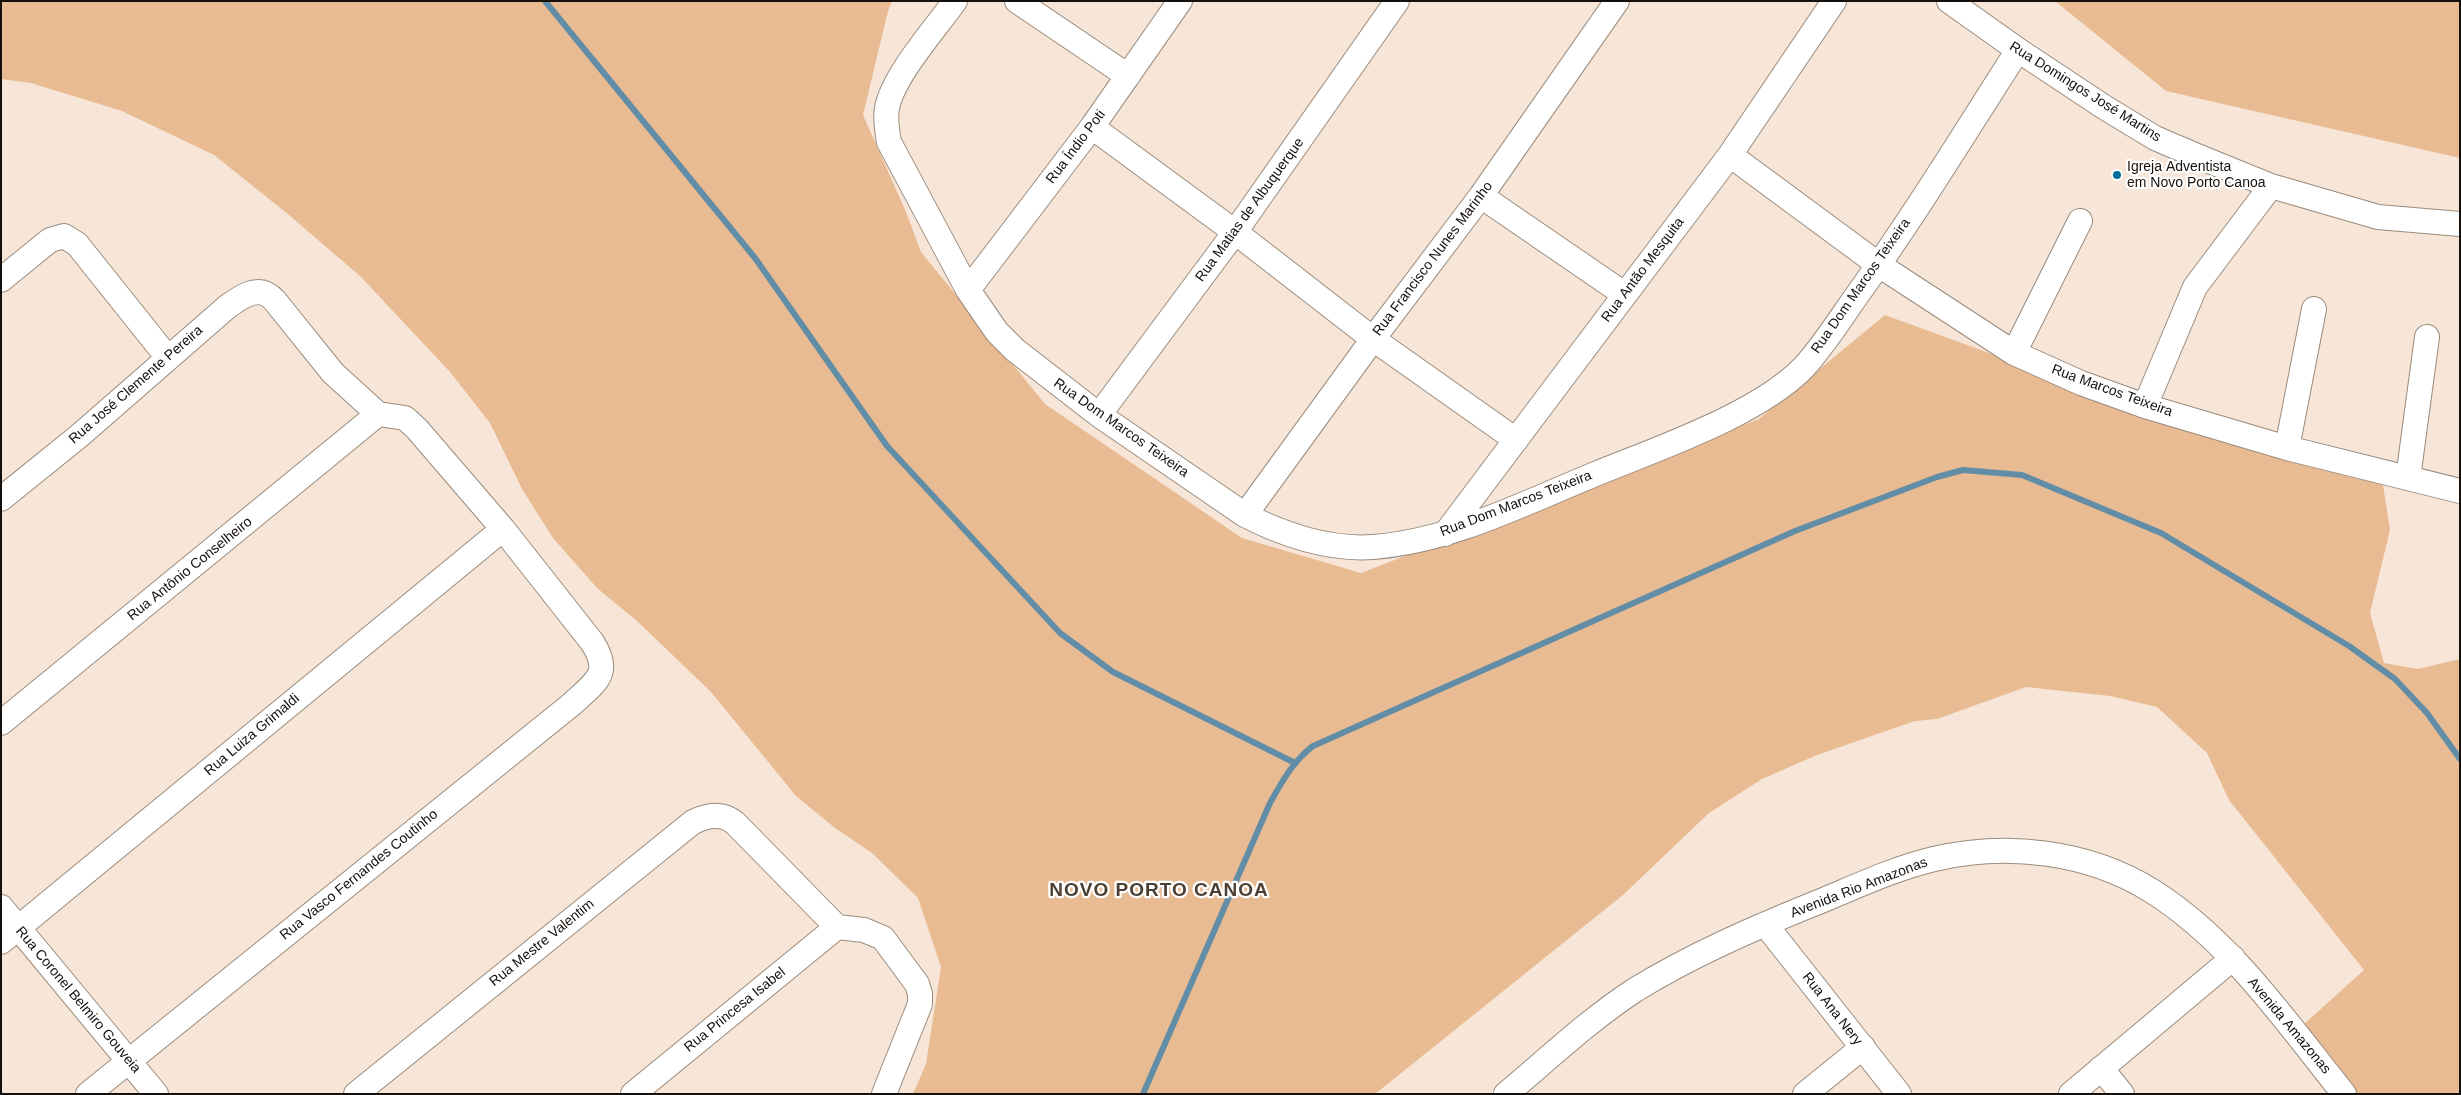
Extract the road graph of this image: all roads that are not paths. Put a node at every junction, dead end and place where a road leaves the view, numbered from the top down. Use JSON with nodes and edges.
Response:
{"nodes":[{"id":1,"x":955,"y":1,"type":"edge"},
{"id":2,"x":1017,"y":1,"type":"edge"},
{"id":3,"x":1180,"y":1,"type":"edge"},
{"id":4,"x":1397,"y":1,"type":"edge"},
{"id":5,"x":1617,"y":1,"type":"edge"},
{"id":6,"x":1834,"y":1,"type":"edge"},
{"id":7,"x":1949,"y":1,"type":"edge"},
{"id":8,"x":2018,"y":50,"type":"junction"},
{"id":9,"x":1128,"y":76,"type":"junction"},
{"id":10,"x":1092,"y":127,"type":"junction"},
{"id":11,"x":1730,"y":155,"type":"junction"},
{"id":12,"x":2271,"y":186,"type":"junction"},
{"id":13,"x":1481,"y":196,"type":"junction"},
{"id":14,"x":2080,"y":221,"type":"dead end"},
{"id":15,"x":2460,"y":224,"type":"edge"},
{"id":16,"x":1235,"y":232,"type":"junction"},
{"id":17,"x":1878,"y":266,"type":"junction"},
{"id":18,"x":1,"y":280,"type":"edge"},
{"id":19,"x":968,"y":290,"type":"junction"},
{"id":20,"x":1624,"y":294,"type":"junction"},
{"id":21,"x":2314,"y":309,"type":"dead end"},
{"id":22,"x":2427,"y":337,"type":"dead end"},
{"id":23,"x":1373,"y":339,"type":"junction"},
{"id":24,"x":2014,"y":353,"type":"junction"},
{"id":25,"x":168,"y":358,"type":"junction"},
{"id":26,"x":2146,"y":406,"type":"junction"},
{"id":27,"x":378,"y":414,"type":"junction"},
{"id":28,"x":1099,"y":415,"type":"junction"},
{"id":29,"x":1516,"y":440,"type":"junction"},
{"id":30,"x":2287,"y":448,"type":"junction"},
{"id":31,"x":2408,"y":478,"type":"junction"},
{"id":32,"x":2460,"y":491,"type":"edge"},
{"id":33,"x":1,"y":499,"type":"edge"},
{"id":34,"x":1245,"y":514,"type":"junction"},
{"id":35,"x":502,"y":529,"type":"junction"},
{"id":36,"x":1445,"y":534,"type":"junction"},
{"id":37,"x":1,"y":724,"type":"edge"},
{"id":38,"x":1,"y":907,"type":"edge"},
{"id":39,"x":1765,"y":924,"type":"junction"},
{"id":40,"x":837,"y":926,"type":"junction"},
{"id":41,"x":10,"y":935,"type":"edge"},
{"id":42,"x":2233,"y":958,"type":"junction"},
{"id":43,"x":1863,"y":1048,"type":"junction"},
{"id":44,"x":128,"y":1060,"type":"junction"},
{"id":45,"x":2101,"y":1068,"type":"junction"},
{"id":46,"x":88,"y":1094,"type":"edge"},
{"id":47,"x":156,"y":1094,"type":"edge"},
{"id":48,"x":356,"y":1094,"type":"edge"},
{"id":49,"x":633,"y":1094,"type":"edge"},
{"id":50,"x":884,"y":1094,"type":"edge"},
{"id":51,"x":1506,"y":1094,"type":"edge"},
{"id":52,"x":1805,"y":1094,"type":"edge"},
{"id":53,"x":1900,"y":1094,"type":"edge"},
{"id":54,"x":2071,"y":1094,"type":"edge"},
{"id":55,"x":2122,"y":1094,"type":"edge"},
{"id":56,"x":2344,"y":1094,"type":"edge"}],
"edges":[{"from":1,"to":19,"type":"street","name":"Rua Dom Marcos Teixeira"},
{"from":2,"to":9,"type":"street"},
{"from":3,"to":9,"type":"street","name":"Rua Índio Poti"},
{"from":4,"to":16,"type":"street","name":"Rua Matias de Albuquerque"},
{"from":5,"to":13,"type":"street","name":"Rua Francisco Nunes Marinho"},
{"from":6,"to":11,"type":"street","name":"Rua Antão Mesquita"},
{"from":7,"to":8,"type":"street","name":"Rua Domingos José Martins"},
{"from":8,"to":12,"type":"street","name":"Rua Domingos José Martins"},
{"from":8,"to":17,"type":"street","name":"Rua Dom Marcos Teixeira"},
{"from":9,"to":10,"type":"street","name":"Rua Índio Poti"},
{"from":10,"to":16,"type":"street"},
{"from":10,"to":19,"type":"street","name":"Rua Índio Poti"},
{"from":11,"to":17,"type":"street","name":"Rua Marcos Teixeira"},
{"from":11,"to":20,"type":"street","name":"Rua Antão Mesquita"},
{"from":12,"to":15,"type":"street","name":"Rua Domingos José Martins"},
{"from":12,"to":26,"type":"street"},
{"from":13,"to":20,"type":"street"},
{"from":13,"to":23,"type":"street","name":"Rua Francisco Nunes Marinho"},
{"from":14,"to":24,"type":"street"},
{"from":16,"to":23,"type":"street"},
{"from":16,"to":28,"type":"street","name":"Rua Matias de Albuquerque"},
{"from":17,"to":24,"type":"street","name":"Rua Marcos Teixeira"},
{"from":17,"to":36,"type":"street","name":"Rua Dom Marcos Teixeira"},
{"from":18,"to":25,"type":"street"},
{"from":19,"to":28,"type":"street","name":"Rua Dom Marcos Teixeira"},
{"from":20,"to":29,"type":"street","name":"Rua Antão Mesquita"},
{"from":21,"to":30,"type":"street"},
{"from":22,"to":31,"type":"street"},
{"from":23,"to":29,"type":"street"},
{"from":23,"to":34,"type":"street","name":"Rua Francisco Nunes Marinho"},
{"from":24,"to":26,"type":"street","name":"Rua Marcos Teixeira"},
{"from":25,"to":27,"type":"street","name":"Rua José Clemente Pereira"},
{"from":25,"to":33,"type":"street","name":"Rua José Clemente Pereira"},
{"from":26,"to":30,"type":"street","name":"Rua Marcos Teixeira"},
{"from":27,"to":35,"type":"street"},
{"from":27,"to":37,"type":"street","name":"Rua Antônio Conselheiro"},
{"from":28,"to":34,"type":"street","name":"Rua Dom Marcos Teixeira"},
{"from":29,"to":36,"type":"street","name":"Rua Antão Mesquita"},
{"from":30,"to":31,"type":"street","name":"Rua Marcos Teixeira"},
{"from":31,"to":32,"type":"street","name":"Rua Marcos Teixeira"},
{"from":34,"to":36,"type":"street","name":"Rua Dom Marcos Teixeira"},
{"from":35,"to":41,"type":"street","name":"Rua Luiza Grimaldi"},
{"from":35,"to":44,"type":"street","name":"Rua Vasco Fernandes Coutinho"},
{"from":38,"to":41,"type":"street","name":"Rua Coronel Belmiro Gouveia"},
{"from":39,"to":42,"type":"street","name":"Avenida Rio Amazonas"},
{"from":39,"to":43,"type":"street","name":"Rua Ana Nery"},
{"from":39,"to":51,"type":"street","name":"Avenida Rio Amazonas"},
{"from":40,"to":48,"type":"street","name":"Rua Mestre Valentim"},
{"from":40,"to":49,"type":"street","name":"Rua Princesa Isabel"},
{"from":40,"to":50,"type":"street"},
{"from":41,"to":44,"type":"street","name":"Rua Coronel Belmiro Gouveia"},
{"from":42,"to":45,"type":"street"},
{"from":42,"to":56,"type":"street","name":"Avenida Amazonas"},
{"from":43,"to":52,"type":"street"},
{"from":43,"to":53,"type":"street","name":"Rua Ana Nery"},
{"from":44,"to":46,"type":"street","name":"Rua Vasco Fernandes Coutinho"},
{"from":44,"to":47,"type":"street","name":"Rua Coronel Belmiro Gouveia"},
{"from":45,"to":54,"type":"street"},
{"from":45,"to":55,"type":"street"}]}
